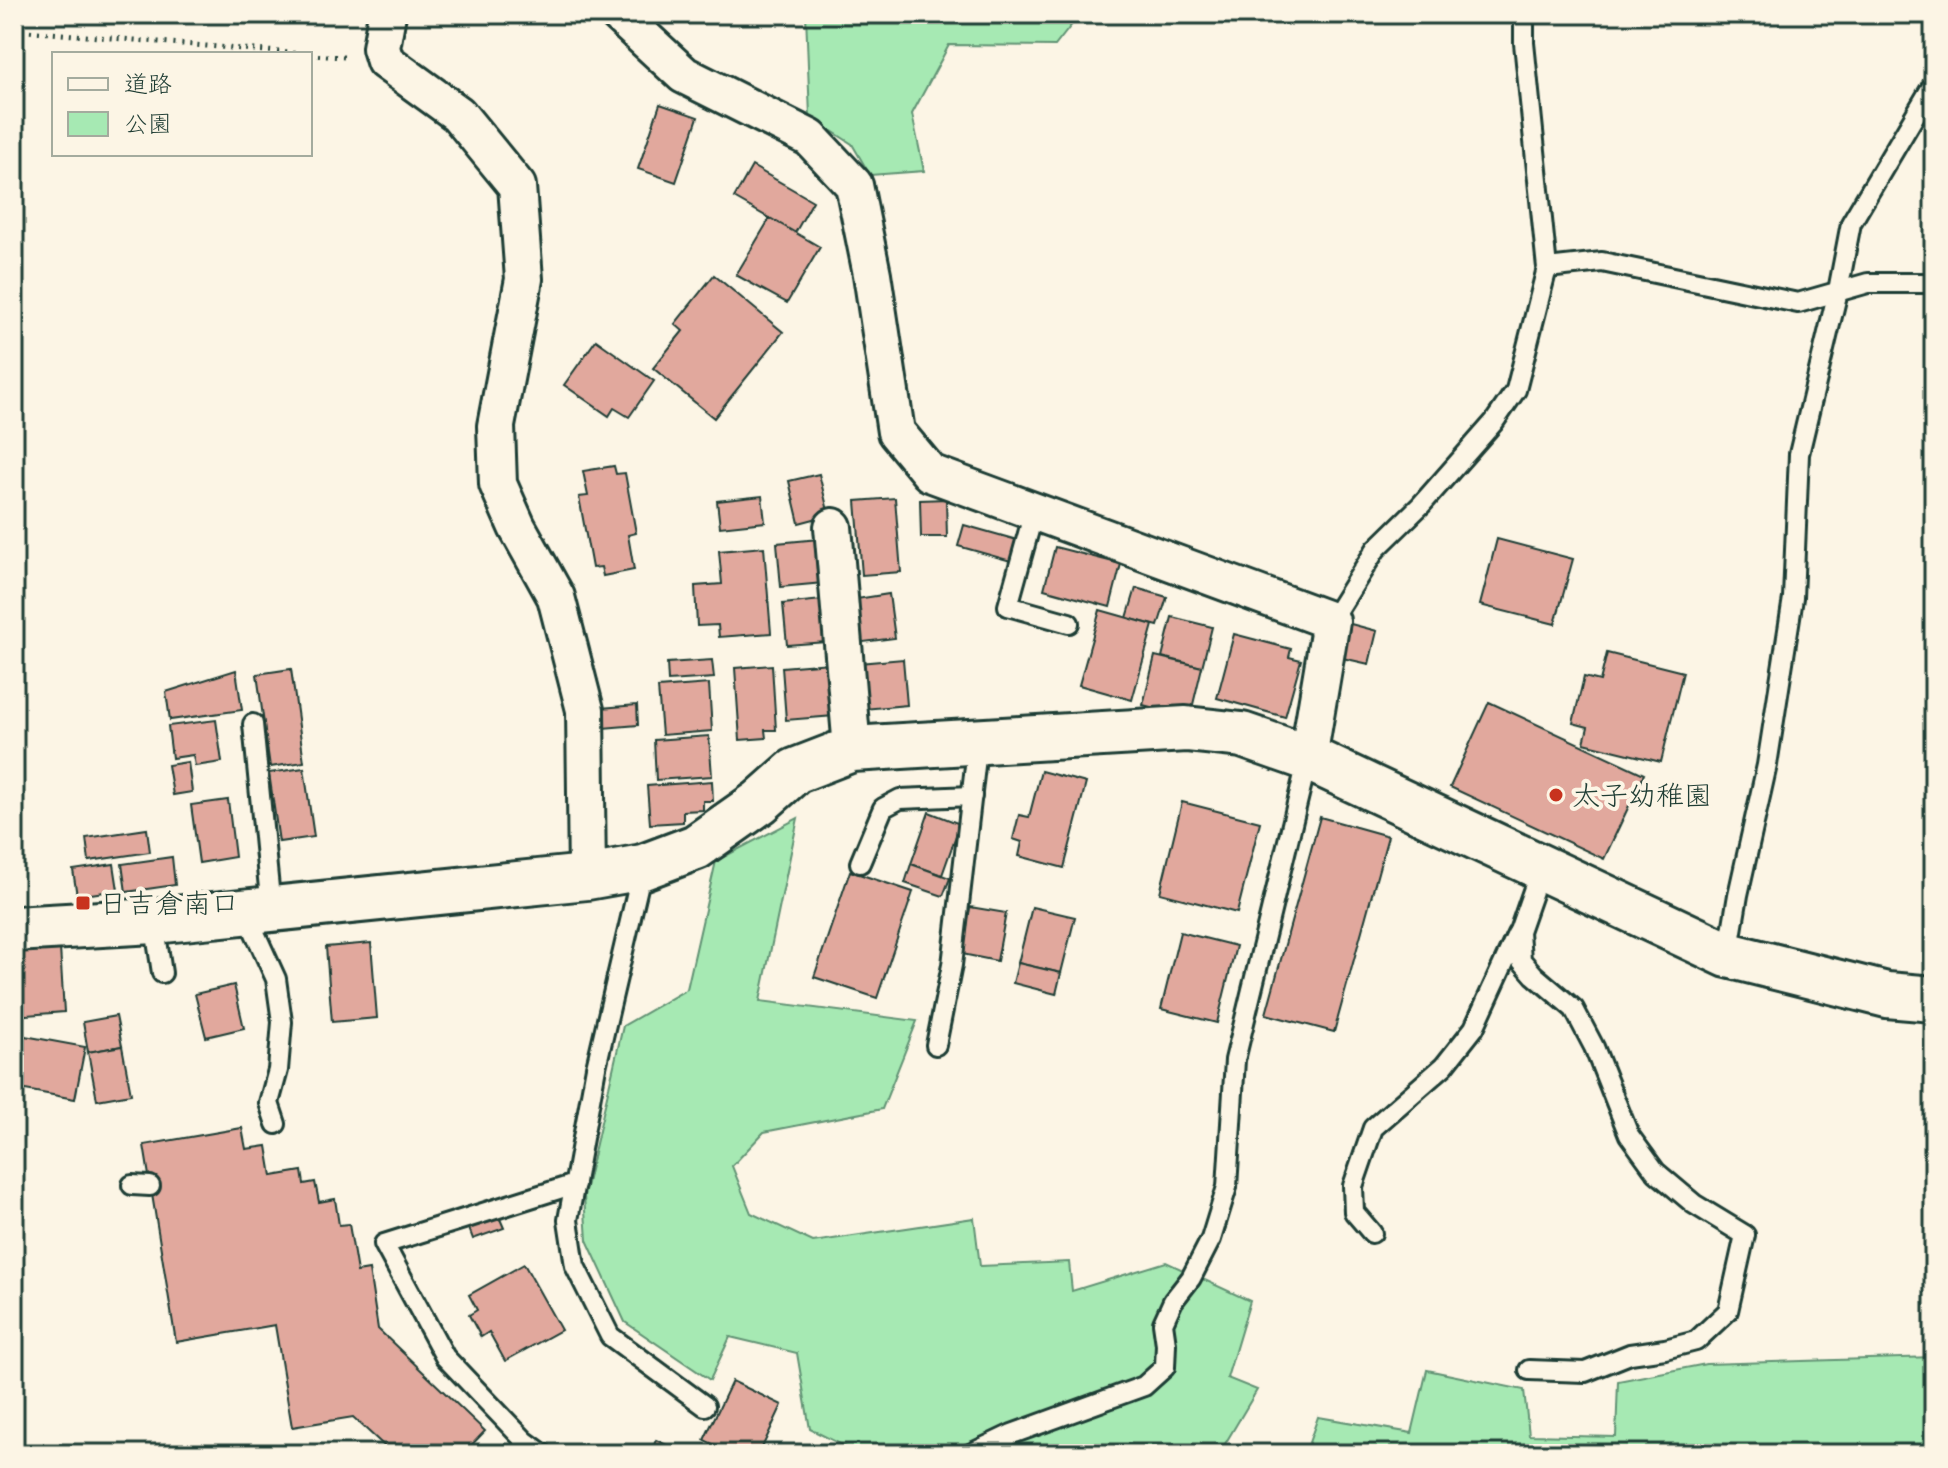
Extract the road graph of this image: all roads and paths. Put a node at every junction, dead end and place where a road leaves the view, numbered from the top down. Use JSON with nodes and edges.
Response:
{"nodes":[{"id":1,"x":387,"y":14,"type":"edge"},
{"id":2,"x":618,"y":14,"type":"edge"},
{"id":3,"x":1524,"y":14,"type":"edge"},
{"id":4,"x":14,"y":30,"type":"edge"},
{"id":5,"x":279,"y":52,"type":"edge"},
{"id":6,"x":1934,"y":83,"type":"edge"},
{"id":7,"x":1547,"y":268,"type":"junction"},
{"id":8,"x":1934,"y":283,"type":"edge"},
{"id":9,"x":1838,"y":291,"type":"junction"},
{"id":10,"x":1034,"y":512,"type":"junction"},
{"id":11,"x":833,"y":527,"type":"dead end"},
{"id":12,"x":1331,"y":621,"type":"junction"},
{"id":13,"x":1069,"y":623,"type":"dead end"},
{"id":14,"x":253,"y":724,"type":"dead end"},
{"id":15,"x":978,"y":740,"type":"junction"},
{"id":16,"x":852,"y":749,"type":"junction"},
{"id":17,"x":1308,"y":758,"type":"junction"},
{"id":18,"x":972,"y":796,"type":"junction"},
{"id":19,"x":860,"y":863,"type":"dead end"},
{"id":20,"x":643,"y":867,"type":"junction"},
{"id":21,"x":1541,"y":868,"type":"junction"},
{"id":22,"x":587,"y":877,"type":"junction"},
{"id":23,"x":258,"y":910,"type":"junction"},
{"id":24,"x":154,"y":921,"type":"junction"},
{"id":25,"x":14,"y":929,"type":"edge"},
{"id":26,"x":1519,"y":931,"type":"junction"},
{"id":27,"x":1728,"y":955,"type":"junction"},
{"id":28,"x":162,"y":973,"type":"dead end"},
{"id":29,"x":1934,"y":999,"type":"edge"},
{"id":30,"x":936,"y":1045,"type":"dead end"},
{"id":31,"x":276,"y":1124,"type":"dead end"},
{"id":32,"x":575,"y":1184,"type":"junction"},
{"id":33,"x":1372,"y":1233,"type":"dead end"},
{"id":34,"x":1529,"y":1370,"type":"dead end"},
{"id":35,"x":705,"y":1406,"type":"dead end"},
{"id":36,"x":543,"y":1454,"type":"edge"},
{"id":37,"x":970,"y":1454,"type":"edge"}],
"edges":[{"from":1,"to":22,"type":"street"},
{"from":2,"to":10,"type":"street"},
{"from":3,"to":7,"type":"lane"},
{"from":4,"to":5,"type":"path"},
{"from":6,"to":9,"type":"lane"},
{"from":7,"to":9,"type":"lane"},
{"from":7,"to":12,"type":"lane"},
{"from":8,"to":9,"type":"lane"},
{"from":9,"to":27,"type":"lane"},
{"from":10,"to":12,"type":"street"},
{"from":10,"to":13,"type":"lane"},
{"from":11,"to":16,"type":"street"},
{"from":12,"to":17,"type":"street"},
{"from":14,"to":23,"type":"lane"},
{"from":15,"to":16,"type":"street"},
{"from":15,"to":17,"type":"street"},
{"from":15,"to":18,"type":"lane"},
{"from":16,"to":20,"type":"street"},
{"from":17,"to":21,"type":"street"},
{"from":17,"to":37,"type":"lane"},
{"from":18,"to":19,"type":"lane"},
{"from":18,"to":30,"type":"lane"},
{"from":20,"to":22,"type":"street"},
{"from":20,"to":32,"type":"lane"},
{"from":21,"to":26,"type":"lane"},
{"from":21,"to":27,"type":"street"},
{"from":22,"to":23,"type":"street"},
{"from":23,"to":24,"type":"street"},
{"from":23,"to":31,"type":"lane"},
{"from":24,"to":25,"type":"street"},
{"from":24,"to":28,"type":"lane"},
{"from":26,"to":33,"type":"lane"},
{"from":26,"to":34,"type":"lane"},
{"from":27,"to":29,"type":"street"},
{"from":32,"to":35,"type":"lane"},
{"from":32,"to":36,"type":"lane"}]}
